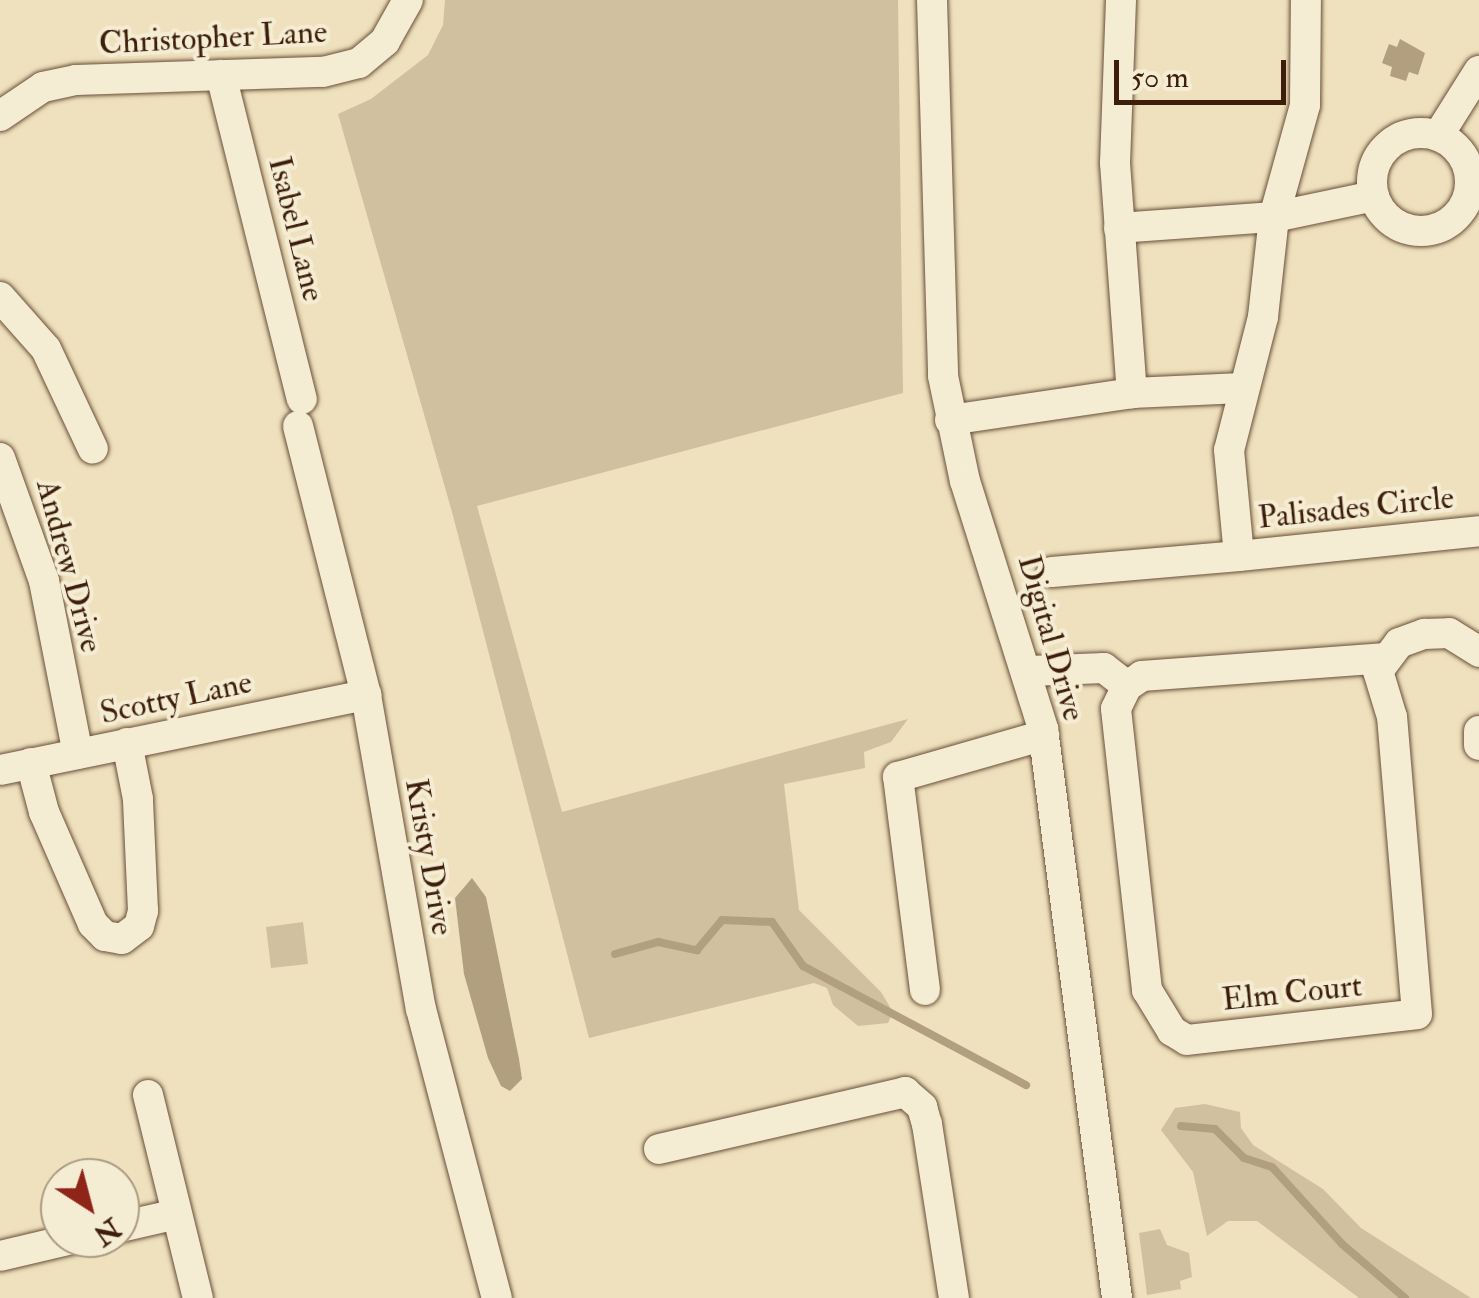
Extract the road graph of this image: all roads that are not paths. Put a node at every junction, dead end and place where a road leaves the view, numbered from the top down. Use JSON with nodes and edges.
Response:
{"nodes":[{"id":1,"x":408,"y":0,"type":"edge"},
{"id":2,"x":932,"y":0,"type":"edge"},
{"id":3,"x":1120,"y":0,"type":"edge"},
{"id":4,"x":1306,"y":0,"type":"edge"},
{"id":5,"x":1479,"y":71,"type":"edge"},
{"id":6,"x":221,"y":75,"type":"junction"},
{"id":7,"x":0,"y":116,"type":"edge"},
{"id":8,"x":1438,"y":136,"type":"junction"},
{"id":9,"x":1374,"y":196,"type":"junction"},
{"id":10,"x":1274,"y":216,"type":"junction"},
{"id":11,"x":1468,"y":225,"type":"edge"},
{"id":12,"x":1119,"y":228,"type":"junction"},
{"id":13,"x":0,"y":297,"type":"edge"},
{"id":14,"x":1242,"y":388,"type":"junction"},
{"id":15,"x":1132,"y":393,"type":"junction"},
{"id":16,"x":300,"y":412,"type":"joint"},
{"id":17,"x":950,"y":420,"type":"junction"},
{"id":18,"x":92,"y":449,"type":"dead end"},
{"id":19,"x":0,"y":458,"type":"edge"},
{"id":20,"x":1479,"y":530,"type":"edge"},
{"id":21,"x":1240,"y":556,"type":"junction"},
{"id":22,"x":1052,"y":572,"type":"dead end"},
{"id":23,"x":1479,"y":652,"type":"edge"},
{"id":24,"x":1386,"y":658,"type":"junction"},
{"id":25,"x":1030,"y":672,"type":"junction"},
{"id":26,"x":1127,"y":686,"type":"junction"},
{"id":27,"x":366,"y":695,"type":"junction"},
{"id":28,"x":1479,"y":730,"type":"edge"},
{"id":29,"x":1044,"y":735,"type":"junction"},
{"id":30,"x":127,"y":744,"type":"junction"},
{"id":31,"x":1479,"y":745,"type":"edge"},
{"id":32,"x":78,"y":754,"type":"junction"},
{"id":33,"x":31,"y":764,"type":"junction"},
{"id":34,"x":0,"y":770,"type":"edge"},
{"id":35,"x":925,"y":990,"type":"dead end"},
{"id":36,"x":148,"y":1095,"type":"dead end"},
{"id":37,"x":659,"y":1149,"type":"dead end"},
{"id":38,"x":178,"y":1214,"type":"junction"},
{"id":39,"x":140,"y":1223,"type":"edge"},
{"id":40,"x":40,"y":1247,"type":"edge"},
{"id":41,"x":0,"y":1256,"type":"edge"},
{"id":42,"x":198,"y":1298,"type":"edge"},
{"id":43,"x":497,"y":1298,"type":"edge"},
{"id":44,"x":954,"y":1298,"type":"edge"},
{"id":45,"x":1117,"y":1298,"type":"edge"}],
"edges":[{"from":1,"to":6,"type":"street","name":"Christopher Lane"},
{"from":2,"to":17,"type":"street","name":"Digital Drive"},
{"from":3,"to":12,"type":"street"},
{"from":4,"to":10,"type":"street","name":"Palisades Circle"},
{"from":5,"to":8,"type":"street"},
{"from":6,"to":7,"type":"street","name":"Christopher Lane"},
{"from":6,"to":16,"type":"street","name":"Isabel Lane"},
{"from":8,"to":9,"type":"street"},
{"from":8,"to":11,"type":"street"},
{"from":9,"to":10,"type":"street"},
{"from":9,"to":11,"type":"street"},
{"from":10,"to":12,"type":"street"},
{"from":10,"to":14,"type":"street","name":"Palisades Circle"},
{"from":12,"to":15,"type":"street"},
{"from":13,"to":18,"type":"street"},
{"from":14,"to":15,"type":"street"},
{"from":14,"to":21,"type":"street","name":"Palisades Circle"},
{"from":15,"to":17,"type":"street"},
{"from":16,"to":27,"type":"street","name":"Kristy Drive"},
{"from":17,"to":25,"type":"street","name":"Digital Drive"},
{"from":19,"to":32,"type":"street","name":"Andrew Drive"},
{"from":20,"to":21,"type":"street","name":"Palisades Circle"},
{"from":21,"to":22,"type":"street","name":"Palisades Circle"},
{"from":23,"to":24,"type":"street"},
{"from":24,"to":26,"type":"street"},
{"from":24,"to":26,"type":"street","name":"Elm Court"},
{"from":25,"to":26,"type":"street"},
{"from":25,"to":29,"type":"street","name":"Digital Drive"},
{"from":27,"to":30,"type":"street","name":"Scotty Lane"},
{"from":27,"to":43,"type":"street","name":"Kristy Drive"},
{"from":28,"to":31,"type":"street"},
{"from":29,"to":35,"type":"street"},
{"from":29,"to":45,"type":"street","name":"Digital Drive"},
{"from":30,"to":32,"type":"street","name":"Scotty Lane"},
{"from":30,"to":33,"type":"street"},
{"from":32,"to":33,"type":"street","name":"Scotty Lane"},
{"from":33,"to":34,"type":"street","name":"Scotty Lane"},
{"from":36,"to":38,"type":"street"},
{"from":37,"to":44,"type":"street"},
{"from":38,"to":39,"type":"street"},
{"from":38,"to":42,"type":"street"},
{"from":40,"to":41,"type":"street"}]}
